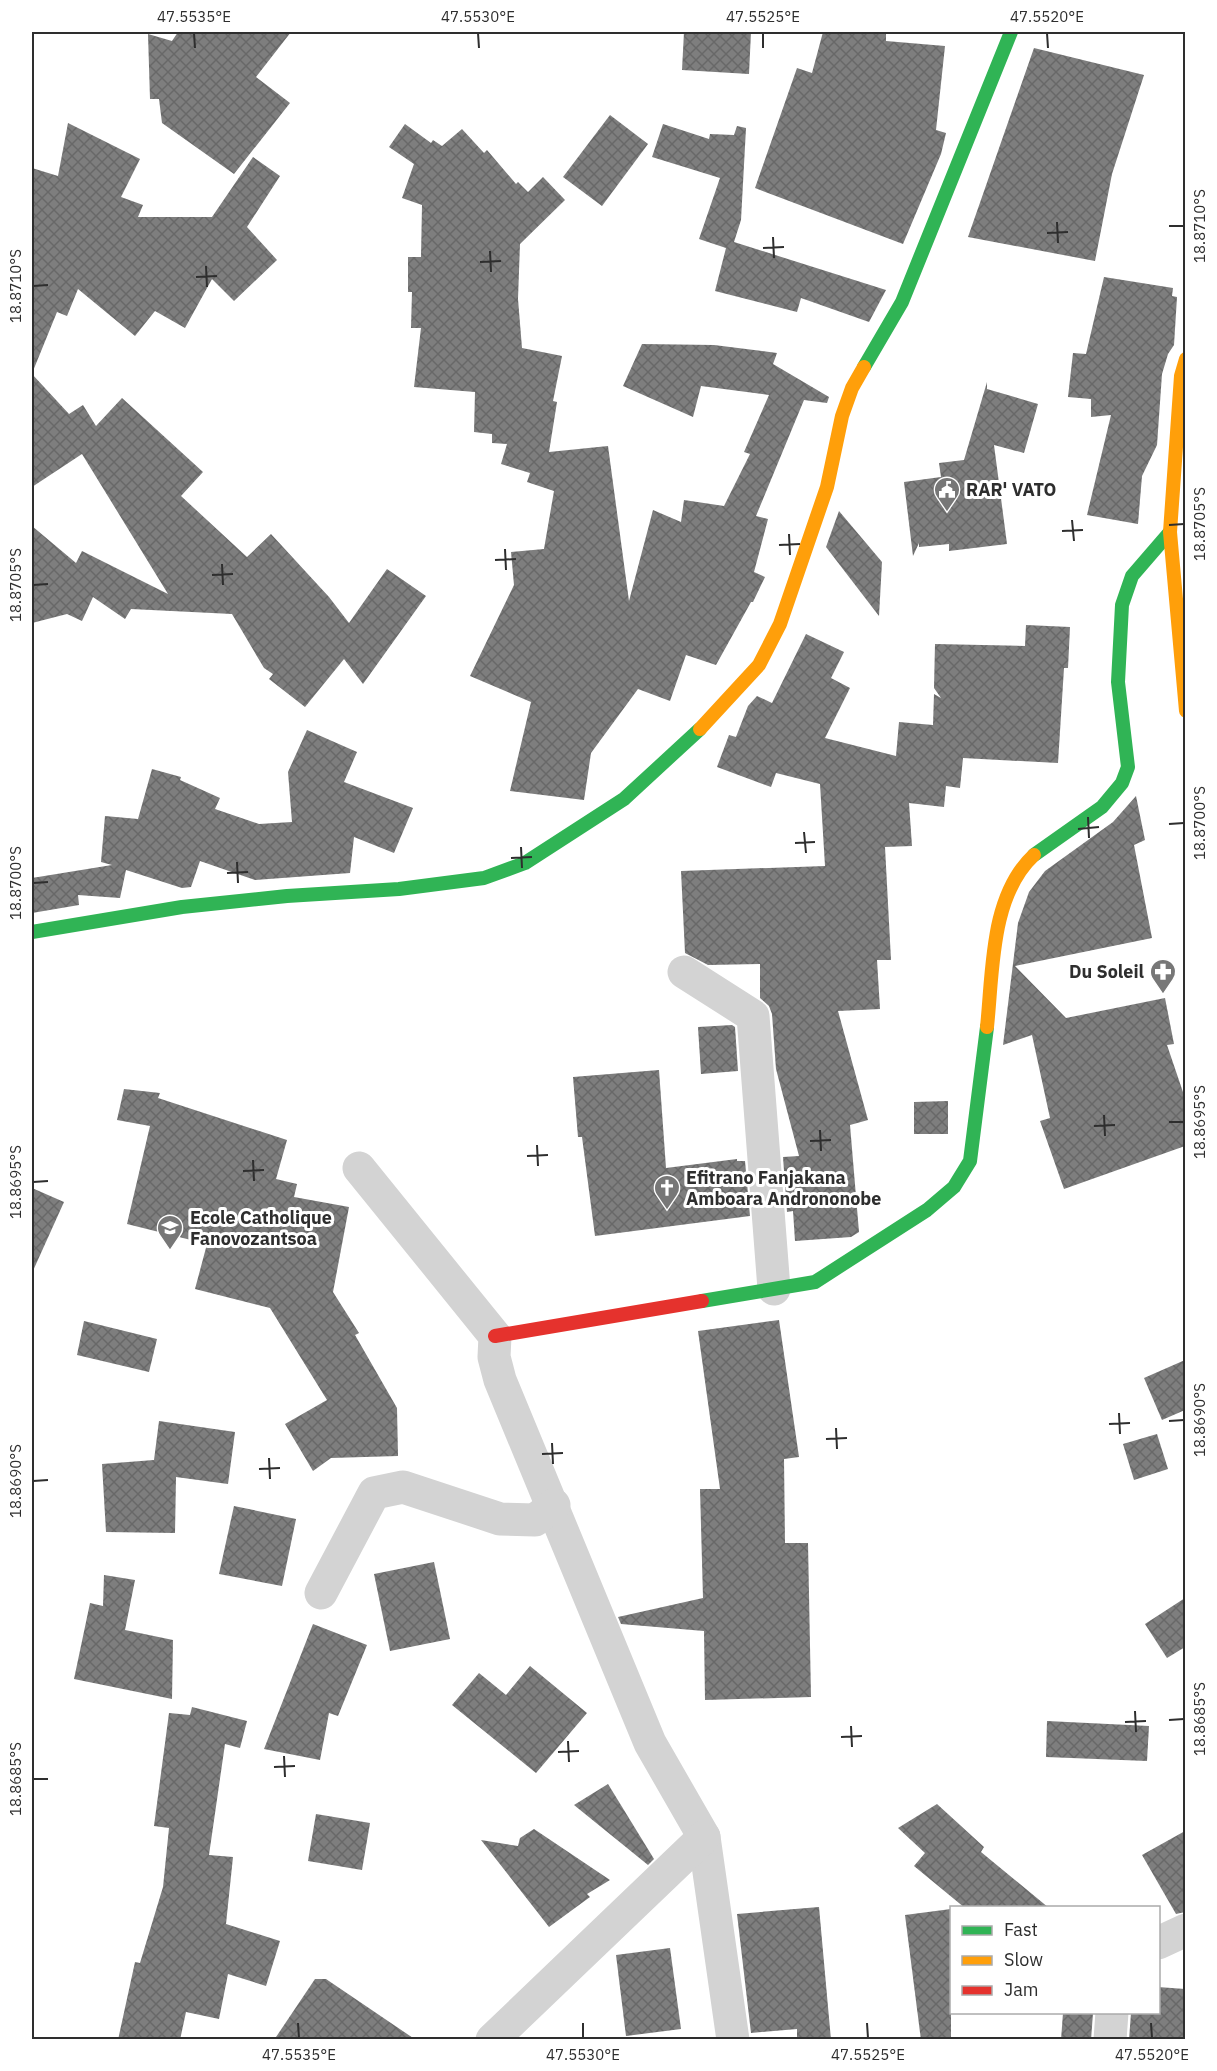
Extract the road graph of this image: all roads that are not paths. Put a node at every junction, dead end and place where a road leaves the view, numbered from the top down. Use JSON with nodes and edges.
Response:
{"nodes":[{"id":1,"x":1011,"y":32,"type":"edge"},
{"id":2,"x":1185,"y":359,"type":"edge"},
{"id":3,"x":1170,"y":532,"type":"junction"},
{"id":4,"x":1185,"y":711,"type":"edge"},
{"id":5,"x":32,"y":932,"type":"edge"},
{"id":6,"x":684,"y":972,"type":"dead end"},
{"id":7,"x":359,"y":1168,"type":"dead end"},
{"id":8,"x":774,"y":1289,"type":"junction"},
{"id":9,"x":495,"y":1336,"type":"junction"},
{"id":10,"x":554,"y":1505,"type":"junction"},
{"id":11,"x":321,"y":1593,"type":"dead end"},
{"id":12,"x":704,"y":1837,"type":"junction"},
{"id":13,"x":1185,"y":1930,"type":"edge"},
{"id":14,"x":1160,"y":1942,"type":"edge"},
{"id":15,"x":1112,"y":2014,"type":"edge"},
{"id":16,"x":492,"y":2040,"type":"edge"},
{"id":17,"x":733,"y":2040,"type":"edge"},
{"id":18,"x":1110,"y":2040,"type":"edge"}],
"edges":[{"from":1,"to":5,"type":"street"},
{"from":2,"to":3,"type":"street"},
{"from":3,"to":4,"type":"street"},
{"from":3,"to":8,"type":"street"},
{"from":6,"to":8,"type":"street"},
{"from":7,"to":9,"type":"street"},
{"from":8,"to":9,"type":"street"},
{"from":9,"to":10,"type":"street"},
{"from":10,"to":11,"type":"street"},
{"from":10,"to":12,"type":"street"},
{"from":12,"to":16,"type":"street"},
{"from":12,"to":17,"type":"street"},
{"from":13,"to":14,"type":"street"},
{"from":15,"to":18,"type":"street"}]}
